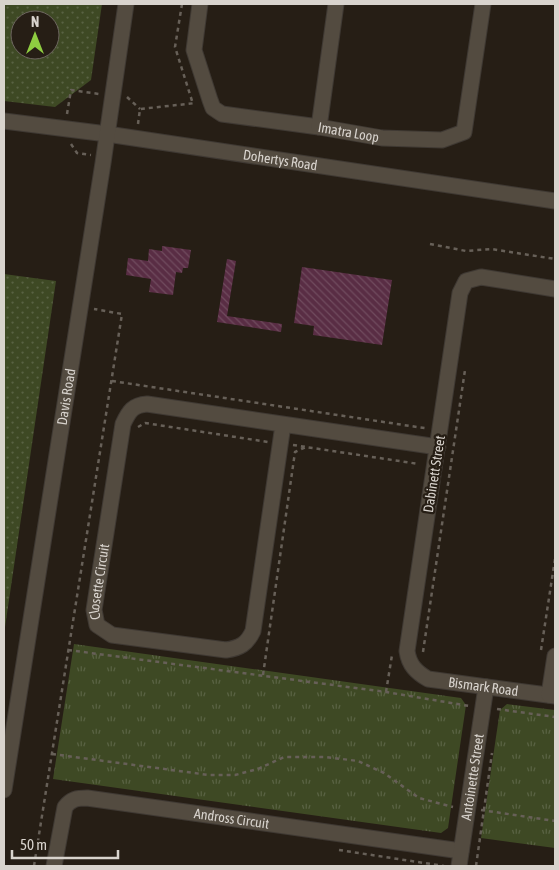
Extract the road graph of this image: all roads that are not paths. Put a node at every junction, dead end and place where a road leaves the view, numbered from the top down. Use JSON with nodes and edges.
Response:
{"nodes":[{"id":1,"x":126,"y":4,"type":"edge"},
{"id":2,"x":200,"y":4,"type":"edge"},
{"id":3,"x":336,"y":4,"type":"edge"},
{"id":4,"x":483,"y":4,"type":"edge"},
{"id":5,"x":4,"y":121,"type":"edge"},
{"id":6,"x":319,"y":127,"type":"junction"},
{"id":7,"x":107,"y":134,"type":"junction"},
{"id":8,"x":555,"y":201,"type":"edge"},
{"id":9,"x":555,"y":289,"type":"edge"},
{"id":10,"x":283,"y":424,"type":"junction"},
{"id":11,"x":438,"y":447,"type":"junction"},
{"id":12,"x":548,"y":656,"type":"edge"},
{"id":13,"x":416,"y":664,"type":"joint"},
{"id":14,"x":486,"y":687,"type":"junction"},
{"id":15,"x":552,"y":696,"type":"edge"},
{"id":16,"x":4,"y":790,"type":"edge"},
{"id":17,"x":460,"y":859,"type":"edge"},
{"id":18,"x":54,"y":866,"type":"edge"}],
"edges":[{"from":1,"to":7,"type":"street","name":"Davis Road"},
{"from":2,"to":6,"type":"street","name":"Imatra Loop"},
{"from":3,"to":6,"type":"street"},
{"from":4,"to":6,"type":"street","name":"Imatra Loop"},
{"from":5,"to":7,"type":"street","name":"Dohertys Road"},
{"from":7,"to":8,"type":"street","name":"Dohertys Road"},
{"from":7,"to":16,"type":"street","name":"Davis Road"},
{"from":9,"to":11,"type":"street","name":"Dabinett Street"},
{"from":10,"to":10,"type":"street","name":"Closette Circuit"},
{"from":10,"to":11,"type":"street","name":"Closette Circuit"},
{"from":11,"to":13,"type":"street","name":"Dabinett Street"},
{"from":12,"to":15,"type":"street"},
{"from":13,"to":14,"type":"street","name":"Bismark Road"},
{"from":14,"to":15,"type":"street","name":"Bismark Road"},
{"from":14,"to":17,"type":"street","name":"Antoinette Street"},
{"from":17,"to":18,"type":"street","name":"Andross Circuit"}]}
